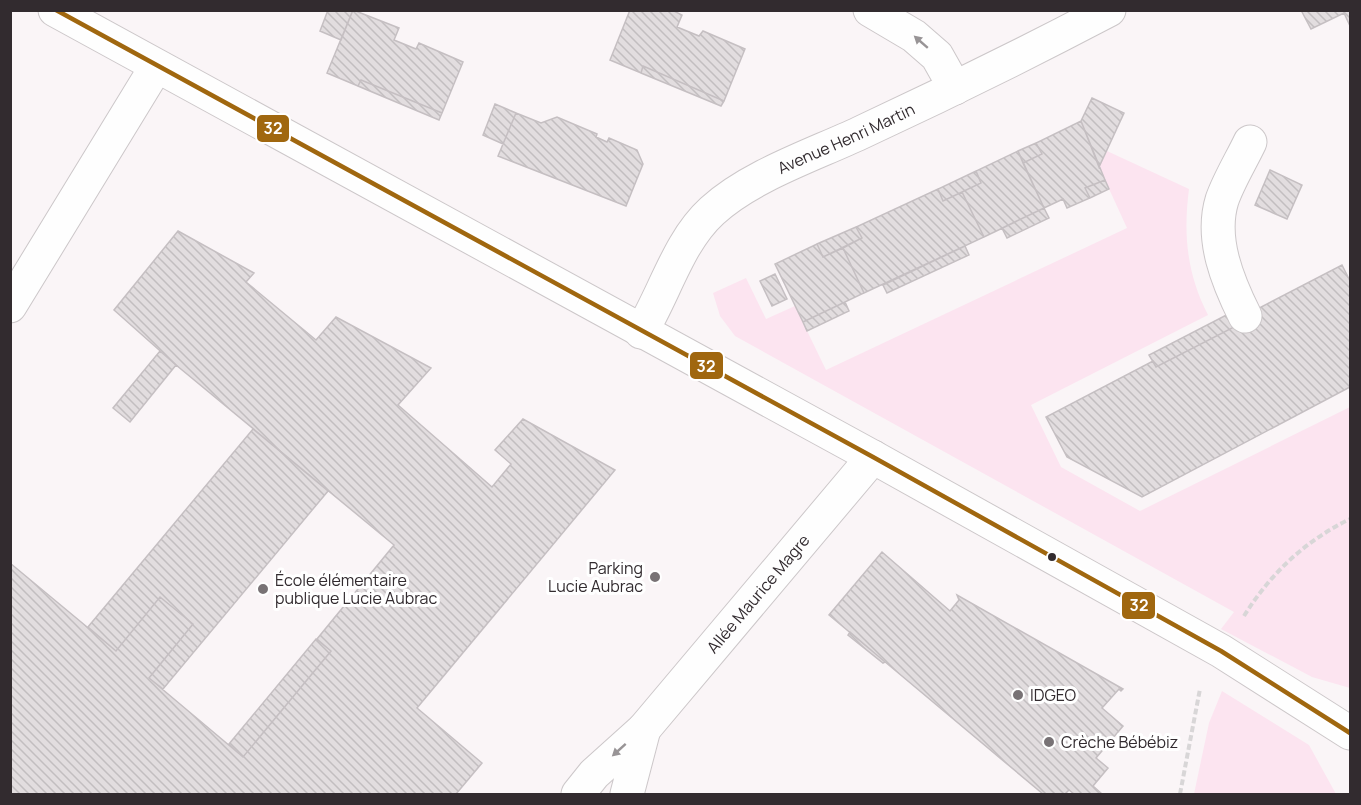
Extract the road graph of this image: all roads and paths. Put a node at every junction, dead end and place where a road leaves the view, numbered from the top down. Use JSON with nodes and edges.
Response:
{"nodes":[{"id":1,"x":55,"y":10,"type":"edge"},
{"id":2,"x":870,"y":10,"type":"edge"},
{"id":3,"x":1109,"y":10,"type":"edge"},
{"id":4,"x":156,"y":67,"type":"junction"},
{"id":5,"x":955,"y":88,"type":"junction"},
{"id":6,"x":1250,"y":142,"type":"dead end"},
{"id":7,"x":10,"y":306,"type":"edge"},
{"id":8,"x":1245,"y":316,"type":"dead end"},
{"id":9,"x":641,"y":332,"type":"junction"},
{"id":10,"x":873,"y":458,"type":"junction"},
{"id":11,"x":644,"y":729,"type":"junction"},
{"id":12,"x":1350,"y":733,"type":"edge"},
{"id":13,"x":578,"y":795,"type":"edge"},
{"id":14,"x":627,"y":795,"type":"edge"}],
"edges":[{"from":1,"to":4,"type":"street"},
{"from":5,"to":2,"type":"street","one_way":true},
{"from":3,"to":5,"type":"street","name":"Avenue Henri Martin"},
{"from":4,"to":7,"type":"street"},
{"from":4,"to":9,"type":"street"},
{"from":5,"to":9,"type":"street","name":"Avenue Henri Martin"},
{"from":6,"to":8,"type":"street"},
{"from":9,"to":10,"type":"street"},
{"from":10,"to":11,"type":"street","name":"Allée Maurice Magre"},
{"from":10,"to":12,"type":"street"},
{"from":11,"to":13,"type":"street","name":"Allée Maurice Magre","one_way":true},
{"from":11,"to":14,"type":"street"}]}
